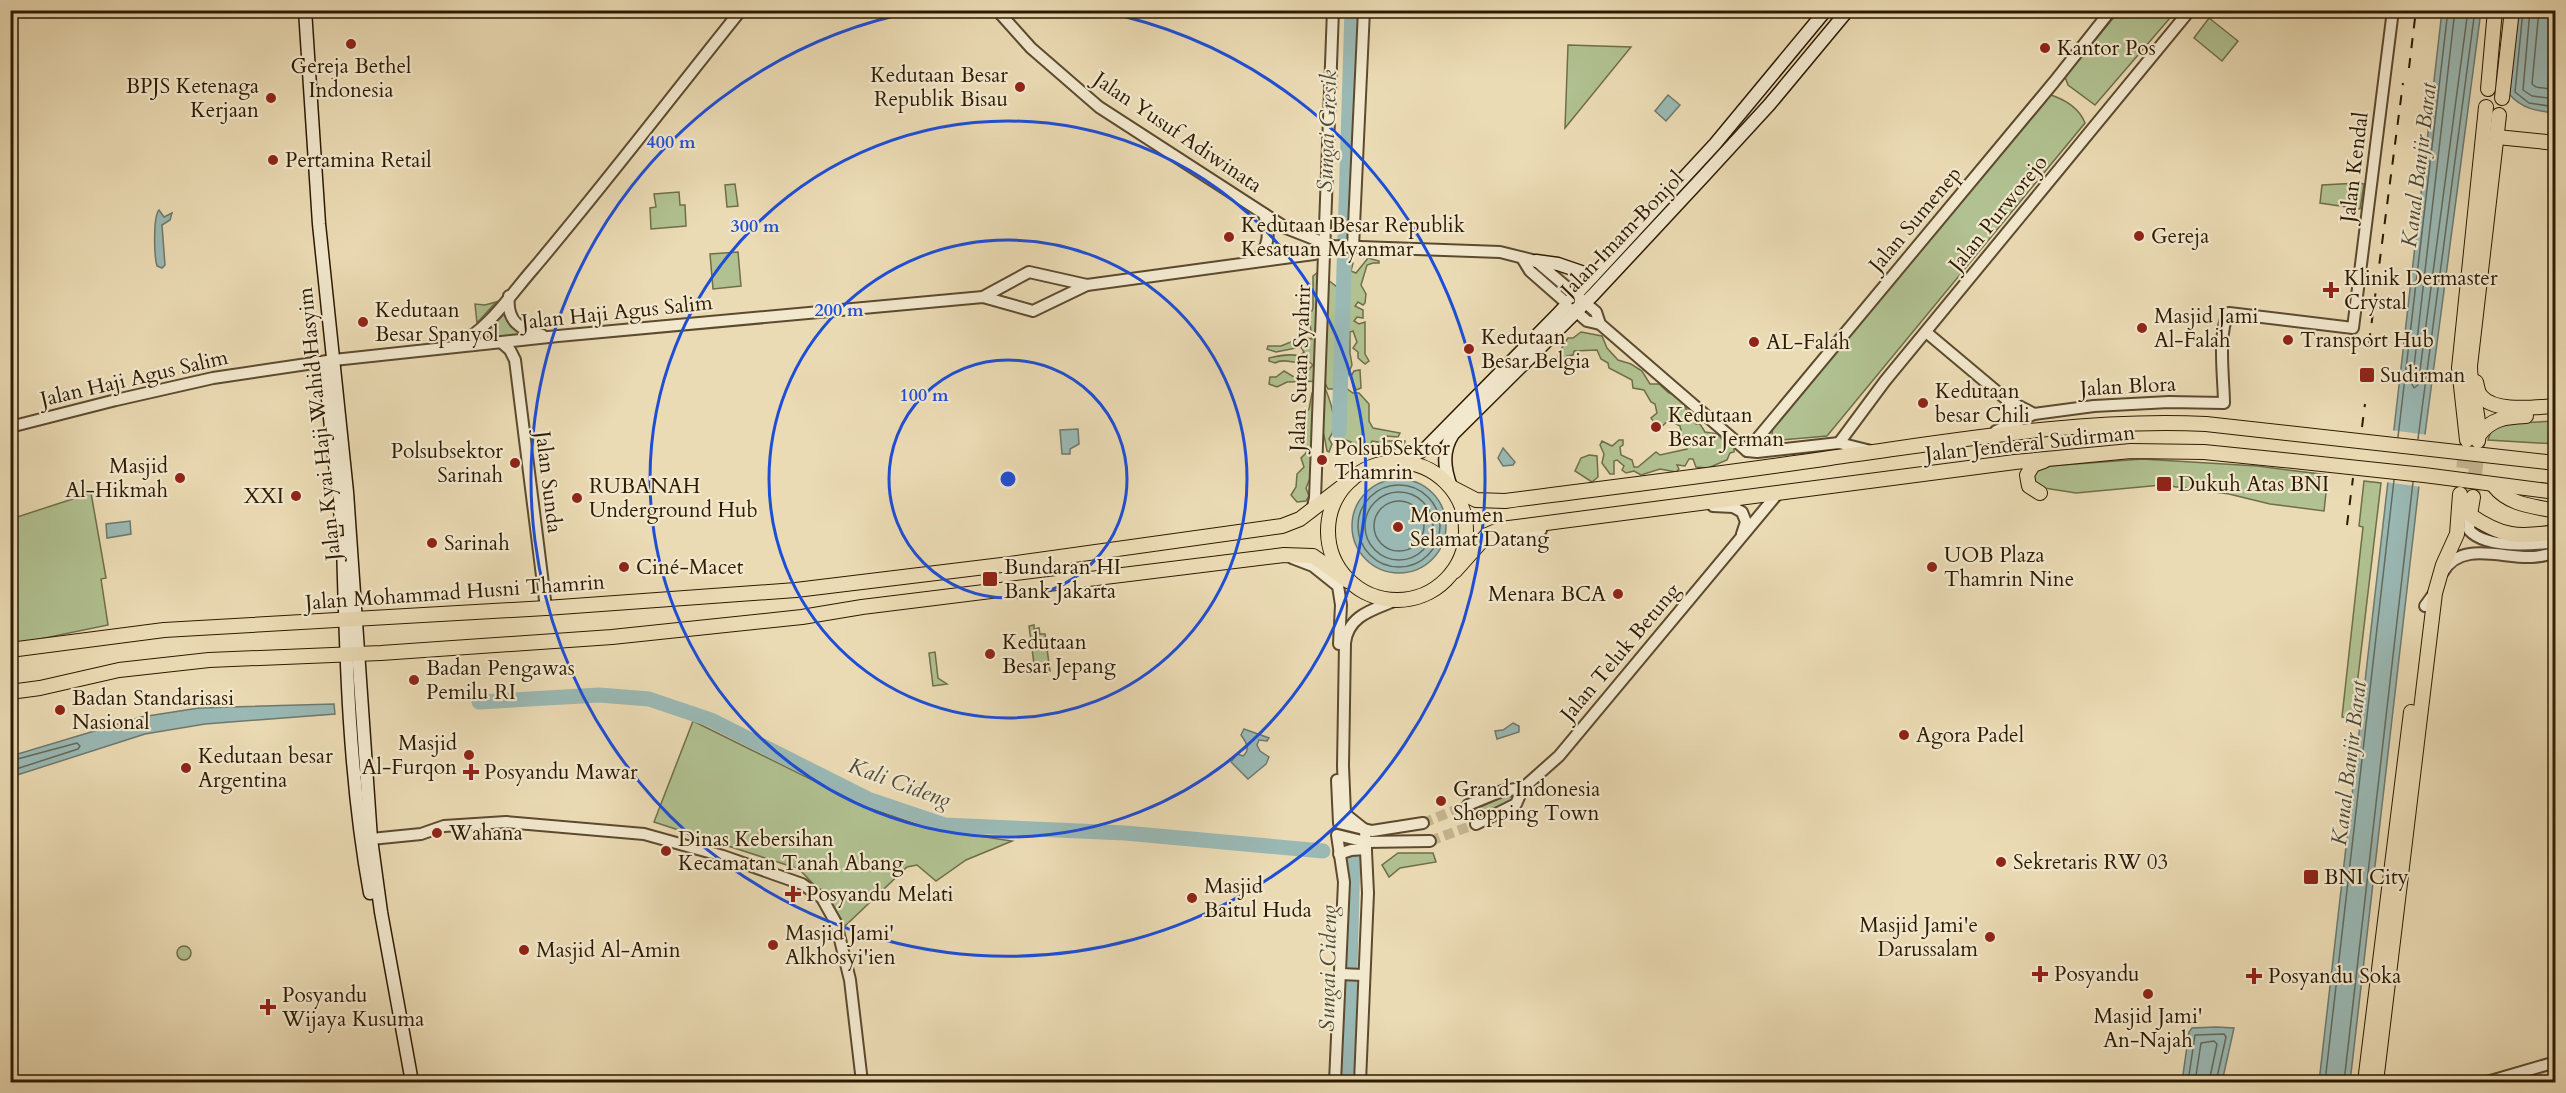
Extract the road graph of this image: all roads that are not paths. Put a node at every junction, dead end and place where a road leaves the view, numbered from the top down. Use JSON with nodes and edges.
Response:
{"nodes":[{"id":1,"x":305,"y":10,"type":"edge"},
{"id":2,"x":741,"y":10,"type":"edge"},
{"id":3,"x":997,"y":10,"type":"edge"},
{"id":4,"x":1334,"y":10,"type":"edge"},
{"id":5,"x":1364,"y":10,"type":"edge"},
{"id":6,"x":1826,"y":10,"type":"edge"},
{"id":7,"x":1848,"y":10,"type":"edge"},
{"id":8,"x":2111,"y":10,"type":"edge"},
{"id":9,"x":2190,"y":10,"type":"edge"},
{"id":10,"x":2393,"y":10,"type":"edge"},
{"id":11,"x":2495,"y":10,"type":"edge"},
{"id":12,"x":2512,"y":10,"type":"edge"},
{"id":13,"x":2488,"y":89,"type":"dead end"},
{"id":14,"x":2502,"y":98,"type":"dead end"},
{"id":15,"x":2486,"y":107,"type":"dead end"},
{"id":16,"x":2498,"y":137,"type":"junction"},
{"id":17,"x":2526,"y":140,"type":"junction"},
{"id":18,"x":2556,"y":143,"type":"edge"},
{"id":19,"x":2493,"y":166,"type":"junction"},
{"id":20,"x":1264,"y":214,"type":"junction"},
{"id":21,"x":1325,"y":221,"type":"junction"},
{"id":22,"x":1293,"y":231,"type":"junction"},
{"id":23,"x":1329,"y":246,"type":"junction"},
{"id":24,"x":1351,"y":247,"type":"junction"},
{"id":25,"x":1522,"y":258,"type":"junction"},
{"id":26,"x":1536,"y":261,"type":"junction"},
{"id":27,"x":1254,"y":262,"type":"junction"},
{"id":28,"x":1593,"y":276,"type":"junction"},
{"id":29,"x":1087,"y":285,"type":"junction"},
{"id":30,"x":509,"y":296,"type":"junction"},
{"id":31,"x":983,"y":297,"type":"junction"},
{"id":32,"x":1576,"y":303,"type":"junction"},
{"id":33,"x":1926,"y":332,"type":"junction"},
{"id":34,"x":558,"y":336,"type":"junction"},
{"id":35,"x":526,"y":340,"type":"junction"},
{"id":36,"x":502,"y":343,"type":"junction"},
{"id":37,"x":451,"y":348,"type":"junction"},
{"id":38,"x":334,"y":360,"type":"junction"},
{"id":39,"x":515,"y":360,"type":"junction"},
{"id":40,"x":316,"y":363,"type":"junction"},
{"id":41,"x":2470,"y":366,"type":"junction"},
{"id":42,"x":2007,"y":400,"type":"junction"},
{"id":43,"x":2224,"y":403,"type":"joint"},
{"id":44,"x":2556,"y":406,"type":"edge"},
{"id":45,"x":2034,"y":414,"type":"junction"},
{"id":46,"x":2556,"y":415,"type":"edge"},
{"id":47,"x":2008,"y":427,"type":"junction"},
{"id":48,"x":10,"y":428,"type":"edge"},
{"id":49,"x":1979,"y":438,"type":"junction"},
{"id":50,"x":2475,"y":439,"type":"junction"},
{"id":51,"x":1839,"y":443,"type":"junction"},
{"id":52,"x":1747,"y":451,"type":"junction"},
{"id":53,"x":1873,"y":452,"type":"junction"},
{"id":54,"x":2049,"y":459,"type":"junction"},
{"id":55,"x":1402,"y":462,"type":"junction"},
{"id":56,"x":2556,"y":463,"type":"edge"},
{"id":57,"x":1352,"y":479,"type":"junction"},
{"id":58,"x":2494,"y":486,"type":"junction"},
{"id":59,"x":1451,"y":487,"type":"junction"},
{"id":60,"x":1779,"y":492,"type":"junction"},
{"id":61,"x":2556,"y":492,"type":"edge"},
{"id":62,"x":2040,"y":493,"type":"dead end"},
{"id":63,"x":2466,"y":496,"type":"tunnel mouth"},
{"id":64,"x":1488,"y":502,"type":"junction"},
{"id":65,"x":1312,"y":511,"type":"junction"},
{"id":66,"x":2556,"y":511,"type":"edge"},
{"id":67,"x":2462,"y":519,"type":"junction"},
{"id":68,"x":2556,"y":532,"type":"edge"},
{"id":69,"x":1486,"y":535,"type":"junction"},
{"id":70,"x":1742,"y":537,"type":"junction"},
{"id":71,"x":2556,"y":542,"type":"edge"},
{"id":72,"x":2556,"y":553,"type":"edge"},
{"id":73,"x":1284,"y":555,"type":"junction"},
{"id":74,"x":1465,"y":559,"type":"junction"},
{"id":75,"x":1455,"y":571,"type":"junction"},
{"id":76,"x":1348,"y":580,"type":"junction"},
{"id":77,"x":2435,"y":593,"type":"junction"},
{"id":78,"x":1394,"y":601,"type":"junction"},
{"id":79,"x":2425,"y":606,"type":"junction"},
{"id":80,"x":546,"y":608,"type":"junction"},
{"id":81,"x":351,"y":619,"type":"junction"},
{"id":82,"x":10,"y":650,"type":"edge"},
{"id":83,"x":353,"y":654,"type":"junction"},
{"id":84,"x":10,"y":692,"type":"edge"},
{"id":85,"x":356,"y":721,"type":"junction"},
{"id":86,"x":1523,"y":788,"type":"junction"},
{"id":87,"x":1468,"y":805,"type":"tunnel mouth"},
{"id":88,"x":1423,"y":823,"type":"tunnel mouth"},
{"id":89,"x":1476,"y":824,"type":"tunnel mouth"},
{"id":90,"x":1365,"y":830,"type":"junction"},
{"id":91,"x":371,"y":839,"type":"junction"},
{"id":92,"x":1430,"y":841,"type":"tunnel mouth"},
{"id":93,"x":1366,"y":846,"type":"junction"},
{"id":94,"x":1339,"y":854,"type":"junction"},
{"id":95,"x":1342,"y":974,"type":"junction"},
{"id":96,"x":1360,"y":975,"type":"junction"},
{"id":97,"x":2556,"y":1062,"type":"edge"},
{"id":98,"x":405,"y":1083,"type":"edge"},
{"id":99,"x":412,"y":1083,"type":"edge"},
{"id":100,"x":862,"y":1083,"type":"edge"},
{"id":101,"x":1335,"y":1083,"type":"edge"},
{"id":102,"x":1360,"y":1083,"type":"edge"},
{"id":103,"x":2365,"y":1083,"type":"edge"},
{"id":104,"x":2376,"y":1083,"type":"edge"},
{"id":105,"x":2487,"y":1083,"type":"edge"}],
"edges":[{"from":1,"to":38,"type":"main road","name":"Jalan Kyai Haji Wahid Hasyim"},
{"from":2,"to":30,"type":"street"},
{"from":3,"to":20,"type":"street","name":"Jalan Yusuf Adiwinata"},
{"from":4,"to":21,"type":"street","name":"Jalan Sutan Syahrir"},
{"from":5,"to":24,"type":"street"},
{"from":6,"to":28,"type":"main road","name":"Jalan Imam Bonjol"},
{"from":7,"to":32,"type":"main road","name":"Jalan Imam Bonjol"},
{"from":8,"to":52,"type":"street","name":"Jalan Sumenep"},
{"from":9,"to":33,"type":"street","name":"Jalan Purworejo"},
{"from":10,"to":43,"type":"street","name":"Jalan Kendal"},
{"from":11,"to":13,"type":"main road"},
{"from":12,"to":14,"type":"main road"},
{"from":15,"to":50,"type":"main road"},
{"from":16,"to":17,"type":"main road"},
{"from":16,"to":17,"type":"main road"},
{"from":16,"to":19,"type":"main road"},
{"from":17,"to":18,"type":"main road"},
{"from":17,"to":19,"type":"main road"},
{"from":19,"to":41,"type":"main road"},
{"from":20,"to":22,"type":"street","name":"Jalan Yusuf Adiwinata"},
{"from":20,"to":27,"type":"street"},
{"from":21,"to":22,"type":"street"},
{"from":21,"to":23,"type":"street","name":"Jalan Sutan Syahrir"},
{"from":22,"to":23,"type":"street","name":"Jalan Yusuf Adiwinata"},
{"from":23,"to":24,"type":"street","name":"Jalan Haji Agus Salim"},
{"from":23,"to":27,"type":"street","name":"Jalan Haji Agus Salim"},
{"from":23,"to":65,"type":"street","name":"Jalan Sutan Syahrir"},
{"from":24,"to":25,"type":"street","name":"Jalan Haji Agus Salim"},
{"from":25,"to":26,"type":"street","name":"Jalan Haji Agus Salim"},
{"from":25,"to":32,"type":"street"},
{"from":26,"to":28,"type":"main road"},
{"from":26,"to":32,"type":"street","name":"Jalan Haji Agus Salim"},
{"from":27,"to":29,"type":"street","name":"Jalan Haji Agus Salim"},
{"from":28,"to":32,"type":"main road","name":"Jalan Imam Bonjol"},
{"from":29,"to":31,"type":"street","name":"Jalan Haji Agus Salim"},
{"from":29,"to":31,"type":"street","name":"Jalan Haji Agus Salim"},
{"from":30,"to":34,"type":"street"},
{"from":30,"to":37,"type":"street"},
{"from":31,"to":34,"type":"street","name":"Jalan Haji Agus Salim"},
{"from":32,"to":52,"type":"street"},
{"from":32,"to":55,"type":"main road","name":"Jalan Imam Bonjol"},
{"from":32,"to":59,"type":"main road","name":"Jalan Imam Bonjol"},
{"from":33,"to":42,"type":"street"},
{"from":33,"to":51,"type":"street","name":"Jalan Purworejo"},
{"from":34,"to":35,"type":"street","name":"Jalan Haji Agus Salim"},
{"from":35,"to":36,"type":"street","name":"Jalan Haji Agus Salim"},
{"from":35,"to":39,"type":"street"},
{"from":36,"to":37,"type":"street","name":"Jalan Haji Agus Salim"},
{"from":36,"to":39,"type":"street"},
{"from":37,"to":38,"type":"street","name":"Jalan Haji Agus Salim"},
{"from":38,"to":40,"type":"street","name":"Jalan Haji Agus Salim"},
{"from":38,"to":81,"type":"main road","name":"Jalan Kyai Haji Wahid Hasyim"},
{"from":39,"to":80,"type":"street","name":"Jalan Sunda"},
{"from":40,"to":48,"type":"street","name":"Jalan Haji Agus Salim"},
{"from":40,"to":81,"type":"main road","name":"Jalan Kyai Haji Wahid Hasyim"},
{"from":41,"to":44,"type":"main road"},
{"from":41,"to":50,"type":"main road"},
{"from":42,"to":45,"type":"street"},
{"from":42,"to":47,"type":"street"},
{"from":43,"to":45,"type":"street","name":"Jalan Blora"},
{"from":45,"to":47,"type":"street","name":"Jalan Blora"},
{"from":46,"to":50,"type":"main road"},
{"from":47,"to":49,"type":"street","name":"Jalan Blora"},
{"from":49,"to":53,"type":"main road","name":"Jalan Jenderal Sudirman"},
{"from":49,"to":56,"type":"main road","name":"Jalan Jenderal Sudirman"},
{"from":51,"to":52,"type":"street"},
{"from":51,"to":53,"type":"street"},
{"from":53,"to":64,"type":"main road","name":"Jalan Jenderal Sudirman"},
{"from":54,"to":58,"type":"main road","name":"Jalan Jenderal Sudirman"},
{"from":54,"to":60,"type":"main road","name":"Jalan Jenderal Sudirman"},
{"from":54,"to":62,"type":"main road"},
{"from":55,"to":57,"type":"main road"},
{"from":55,"to":59,"type":"main road"},
{"from":57,"to":65,"type":"main road","name":"Jalan Mohammad Husni Thamrin"},
{"from":57,"to":76,"type":"main road"},
{"from":58,"to":61,"type":"main road","name":"Jalan Jenderal Sudirman"},
{"from":58,"to":66,"type":"main road"},
{"from":59,"to":64,"type":"main road","name":"Jalan Jenderal Sudirman"},
{"from":59,"to":75,"type":"main road"},
{"from":60,"to":69,"type":"main road","name":"Jalan Jenderal Sudirman"},
{"from":60,"to":70,"type":"street","name":"Jalan Teluk Betung"},
{"from":63,"to":67,"type":"main road"},
{"from":64,"to":69,"type":"main road"},
{"from":65,"to":80,"type":"main road","name":"Jalan Mohammad Husni Thamrin"},
{"from":67,"to":68,"type":"main road"},
{"from":67,"to":71,"type":"street"},
{"from":67,"to":77,"type":"main road"},
{"from":67,"to":79,"type":"main road"},
{"from":69,"to":74,"type":"main road"},
{"from":70,"to":74,"type":"street"},
{"from":70,"to":86,"type":"street","name":"Jalan Teluk Betung"},
{"from":72,"to":77,"type":"street"},
{"from":73,"to":76,"type":"main road"},
{"from":73,"to":83,"type":"main road"},
{"from":73,"to":90,"type":"street"},
{"from":74,"to":75,"type":"main road"},
{"from":75,"to":78,"type":"main road"},
{"from":76,"to":78,"type":"main road"},
{"from":77,"to":79,"type":"street"},
{"from":77,"to":104,"type":"main road"},
{"from":78,"to":90,"type":"street"},
{"from":79,"to":103,"type":"main road"},
{"from":80,"to":81,"type":"main road","name":"Jalan Mohammad Husni Thamrin"},
{"from":81,"to":82,"type":"main road","name":"Jalan Mohammad Husni Thamrin"},
{"from":81,"to":83,"type":"main road","name":"Jalan Kyai Haji Wahid Hasyim"},
{"from":83,"to":84,"type":"main road"},
{"from":83,"to":85,"type":"main road","name":"Jalan Kyai Haji Wahid Hasyim"},
{"from":85,"to":91,"type":"main road","name":"Jalan Kyai Haji Wahid Hasyim"},
{"from":85,"to":98,"type":"main road","name":"Jalan Kyai Haji Wahid Hasyim"},
{"from":86,"to":87,"type":"street","name":"Jalan Teluk Betung"},
{"from":86,"to":89,"type":"street","name":"Jalan Teluk Betung"},
{"from":88,"to":90,"type":"street"},
{"from":90,"to":93,"type":"street"},
{"from":91,"to":99,"type":"main road","name":"Jalan Kyai Haji Wahid Hasyim"},
{"from":91,"to":100,"type":"street"},
{"from":92,"to":93,"type":"street"},
{"from":93,"to":94,"type":"street"},
{"from":93,"to":94,"type":"street"},
{"from":93,"to":96,"type":"street"},
{"from":94,"to":95,"type":"street"},
{"from":95,"to":96,"type":"street"},
{"from":95,"to":101,"type":"street"},
{"from":96,"to":102,"type":"street"},
{"from":97,"to":105,"type":"street"}]}
